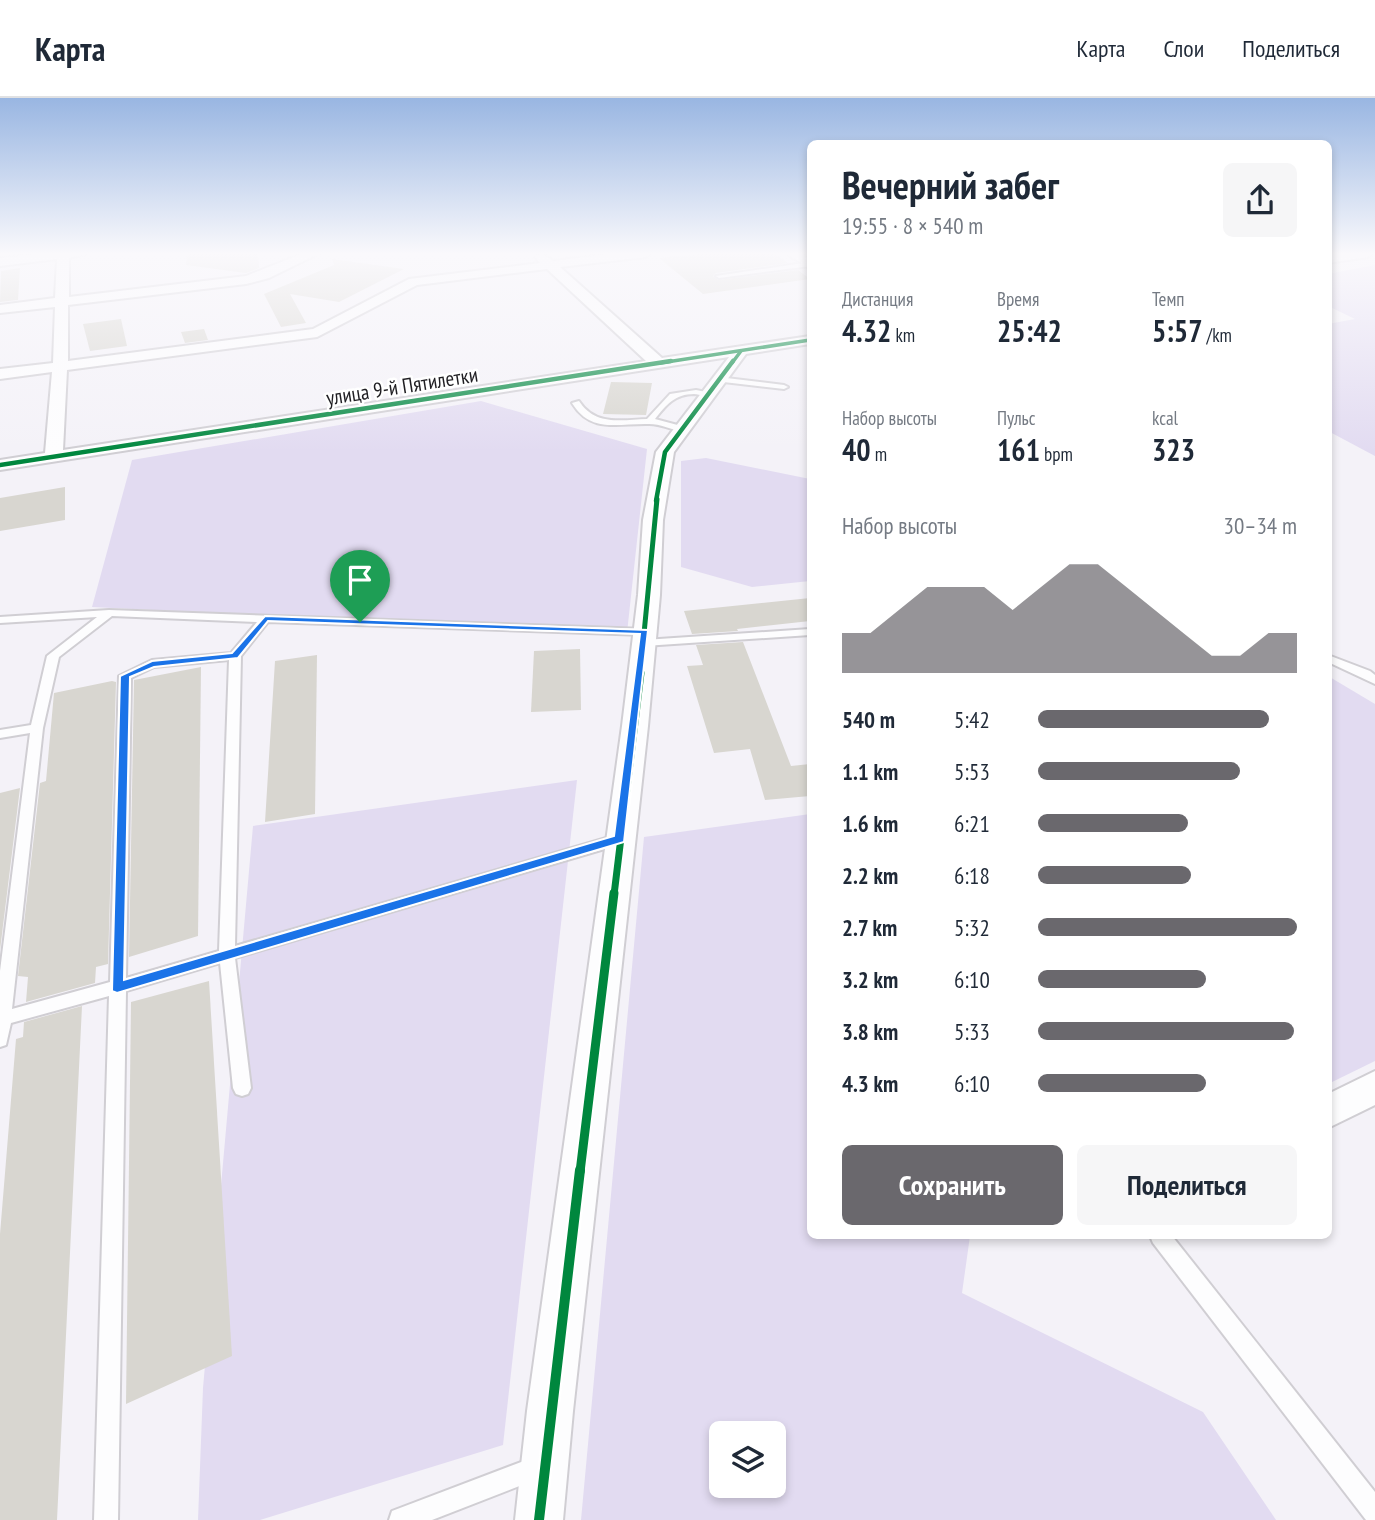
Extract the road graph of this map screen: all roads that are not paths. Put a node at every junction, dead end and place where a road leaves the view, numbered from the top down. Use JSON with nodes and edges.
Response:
{"nodes":[{"id":1,"x":61,"y":319,"type":"edge"},
{"id":2,"x":343,"y":319,"type":"edge"},
{"id":3,"x":609,"y":319,"type":"edge"},
{"id":4,"x":807,"y":340,"type":"edge"},
{"id":5,"x":740,"y":351,"type":"junction"},
{"id":6,"x":659,"y":364,"type":"junction"},
{"id":7,"x":60,"y":366,"type":"junction"},
{"id":8,"x":0,"y":374,"type":"edge"},
{"id":9,"x":713,"y":386,"type":"junction"},
{"id":10,"x":784,"y":387,"type":"dead end"},
{"id":11,"x":576,"y":403,"type":"dead end"},
{"id":12,"x":649,"y":421,"type":"junction"},
{"id":13,"x":681,"y":429,"type":"junction"},
{"id":14,"x":54,"y":457,"type":"junction"},
{"id":15,"x":0,"y":465,"type":"edge"},
{"id":16,"x":109,"y":613,"type":"junction"},
{"id":17,"x":265,"y":618,"type":"junction"},
{"id":18,"x":0,"y":620,"type":"edge"},
{"id":19,"x":807,"y":632,"type":"edge"},
{"id":20,"x":644,"y":637,"type":"junction"},
{"id":21,"x":235,"y":656,"type":"junction"},
{"id":22,"x":1332,"y":660,"type":"edge"},
{"id":23,"x":1375,"y":680,"type":"edge"},
{"id":24,"x":37,"y":728,"type":"junction"},
{"id":25,"x":0,"y":734,"type":"edge"},
{"id":26,"x":620,"y":839,"type":"junction"},
{"id":27,"x":227,"y":955,"type":"junction"},
{"id":28,"x":117,"y":987,"type":"junction"},
{"id":29,"x":1,"y":1018,"type":"edge"},
{"id":30,"x":0,"y":1040,"type":"edge"},
{"id":31,"x":1375,"y":1087,"type":"edge"},
{"id":32,"x":242,"y":1088,"type":"dead end"},
{"id":33,"x":1332,"y":1107,"type":"edge"},
{"id":34,"x":1162,"y":1239,"type":"edge"},
{"id":35,"x":545,"y":1465,"type":"junction"},
{"id":36,"x":1375,"y":1511,"type":"edge"},
{"id":37,"x":106,"y":1520,"type":"edge"},
{"id":38,"x":401,"y":1520,"type":"edge"},
{"id":39,"x":539,"y":1520,"type":"edge"}],
"edges":[{"from":1,"to":7,"type":"street"},
{"from":2,"to":7,"type":"street"},
{"from":3,"to":6,"type":"street"},
{"from":4,"to":5,"type":"street","name":"улица 9-й Пятилетки"},
{"from":5,"to":6,"type":"street","name":"улица 9-й Пятилетки"},
{"from":5,"to":9,"type":"street"},
{"from":6,"to":14,"type":"street","name":"улица 9-й Пятилетки"},
{"from":7,"to":8,"type":"street"},
{"from":7,"to":14,"type":"street"},
{"from":9,"to":10,"type":"lane"},
{"from":9,"to":12,"type":"lane"},
{"from":9,"to":13,"type":"street"},
{"from":11,"to":12,"type":"lane"},
{"from":12,"to":13,"type":"lane"},
{"from":13,"to":20,"type":"street"},
{"from":14,"to":15,"type":"street","name":"улица 9-й Пятилетки"},
{"from":16,"to":17,"type":"lane"},
{"from":16,"to":18,"type":"lane"},
{"from":16,"to":24,"type":"lane"},
{"from":17,"to":20,"type":"lane"},
{"from":17,"to":21,"type":"lane"},
{"from":19,"to":20,"type":"lane"},
{"from":20,"to":26,"type":"street"},
{"from":21,"to":27,"type":"lane"},
{"from":21,"to":28,"type":"lane"},
{"from":22,"to":23,"type":"lane"},
{"from":24,"to":25,"type":"lane"},
{"from":24,"to":29,"type":"lane"},
{"from":26,"to":27,"type":"lane"},
{"from":26,"to":35,"type":"street"},
{"from":27,"to":28,"type":"lane"},
{"from":27,"to":32,"type":"lane"},
{"from":28,"to":29,"type":"lane"},
{"from":28,"to":37,"type":"lane"},
{"from":29,"to":30,"type":"lane"},
{"from":31,"to":33,"type":"street"},
{"from":34,"to":36,"type":"lane"},
{"from":35,"to":38,"type":"lane"},
{"from":35,"to":39,"type":"street"}]}
